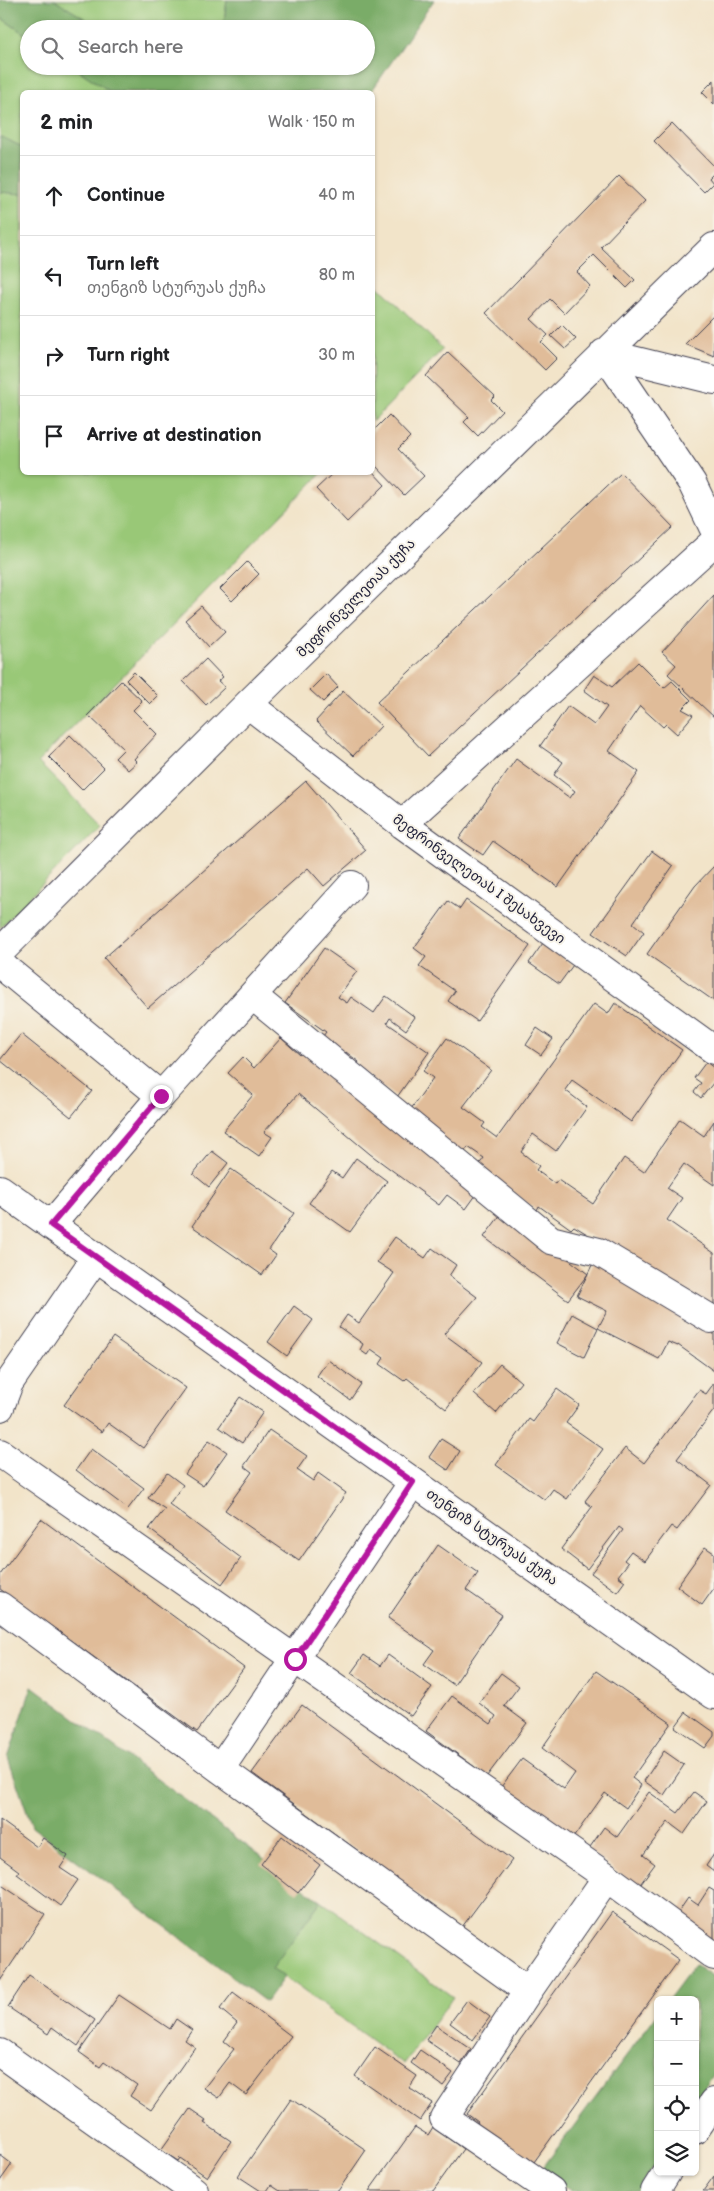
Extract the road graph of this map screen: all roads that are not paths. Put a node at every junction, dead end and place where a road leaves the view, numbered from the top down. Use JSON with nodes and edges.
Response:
{"nodes":[{"id":1,"x":714,"y":247,"type":"edge"},
{"id":2,"x":604,"y":353,"type":"junction"},
{"id":3,"x":714,"y":380,"type":"edge"},
{"id":4,"x":714,"y":529,"type":"edge"},
{"id":5,"x":714,"y":542,"type":"edge"},
{"id":6,"x":248,"y":704,"type":"junction"},
{"id":7,"x":402,"y":824,"type":"junction"},
{"id":8,"x":352,"y":884,"type":"dead end"},
{"id":9,"x":0,"y":952,"type":"edge"},
{"id":10,"x":0,"y":964,"type":"edge"},
{"id":11,"x":253,"y":996,"type":"junction"},
{"id":12,"x":714,"y":1050,"type":"edge"},
{"id":13,"x":161,"y":1096,"type":"junction"},
{"id":14,"x":0,"y":1189,"type":"edge"},
{"id":15,"x":51,"y":1225,"type":"junction"},
{"id":16,"x":96,"y":1257,"type":"junction"},
{"id":17,"x":711,"y":1319,"type":"dead end"},
{"id":18,"x":0,"y":1406,"type":"edge"},
{"id":19,"x":0,"y":1453,"type":"edge"},
{"id":20,"x":413,"y":1482,"type":"junction"},
{"id":21,"x":0,"y":1606,"type":"edge"},
{"id":22,"x":295,"y":1659,"type":"junction"},
{"id":23,"x":714,"y":1695,"type":"edge"},
{"id":24,"x":220,"y":1769,"type":"junction"},
{"id":25,"x":607,"y":1877,"type":"junction"},
{"id":26,"x":714,"y":1956,"type":"edge"},
{"id":27,"x":528,"y":1991,"type":"junction"},
{"id":28,"x":0,"y":2053,"type":"edge"},
{"id":29,"x":714,"y":2102,"type":"edge"},
{"id":30,"x":699,"y":2124,"type":"edge"},
{"id":31,"x":664,"y":2176,"type":"edge"},
{"id":32,"x":194,"y":2191,"type":"edge"},
{"id":33,"x":552,"y":2191,"type":"edge"},
{"id":34,"x":655,"y":2191,"type":"edge"}],
"edges":[{"from":1,"to":2,"type":"street","name":"მეფრინველეთას ქუჩა"},
{"from":2,"to":3,"type":"street"},
{"from":2,"to":4,"type":"street"},
{"from":2,"to":6,"type":"street","name":"მეფრინველეთას ქუჩა"},
{"from":5,"to":7,"type":"street"},
{"from":6,"to":7,"type":"street","name":"მეფრინველეთას I შესახვევი"},
{"from":6,"to":9,"type":"street","name":"მეფრინველეთას ქუჩა"},
{"from":7,"to":12,"type":"street","name":"მეფრინველეთას I შესახვევი"},
{"from":8,"to":11,"type":"street"},
{"from":10,"to":13,"type":"street"},
{"from":11,"to":13,"type":"street"},
{"from":11,"to":17,"type":"street"},
{"from":13,"to":15,"type":"street"},
{"from":14,"to":15,"type":"street","name":"თენგიზ სტურუას ქუჩა"},
{"from":15,"to":16,"type":"street","name":"თენგიზ სტურუას ქუჩა"},
{"from":16,"to":18,"type":"street"},
{"from":16,"to":20,"type":"street","name":"თენგიზ სტურუას ქუჩა"},
{"from":19,"to":22,"type":"street"},
{"from":20,"to":22,"type":"street"},
{"from":20,"to":23,"type":"street","name":"თენგიზ სტურუას ქუჩა"},
{"from":21,"to":24,"type":"street"},
{"from":22,"to":24,"type":"street"},
{"from":22,"to":25,"type":"street"},
{"from":24,"to":27,"type":"street"},
{"from":25,"to":26,"type":"street"},
{"from":25,"to":27,"type":"street"},
{"from":27,"to":33,"type":"street"},
{"from":28,"to":32,"type":"street"},
{"from":29,"to":30,"type":"street"},
{"from":31,"to":34,"type":"street"}]}
